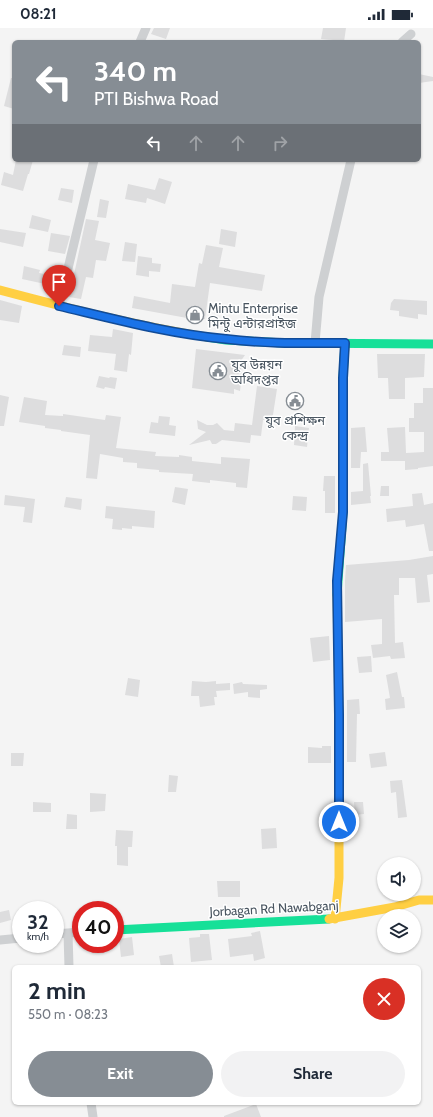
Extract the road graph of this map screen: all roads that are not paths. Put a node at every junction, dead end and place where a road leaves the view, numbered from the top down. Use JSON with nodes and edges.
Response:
{"nodes":[{"id":1,"x":146,"y":28,"type":"edge"},
{"id":2,"x":412,"y":34,"type":"dead end"},
{"id":3,"x":141,"y":40,"type":"edge"},
{"id":4,"x":404,"y":40,"type":"edge"},
{"id":5,"x":94,"y":162,"type":"edge"},
{"id":6,"x":351,"y":162,"type":"edge"},
{"id":7,"x":0,"y":290,"type":"edge"},
{"id":8,"x":59,"y":306,"type":"junction"},
{"id":9,"x":314,"y":343,"type":"junction"},
{"id":10,"x":345,"y":343,"type":"junction"},
{"id":11,"x":433,"y":344,"type":"edge"},
{"id":12,"x":433,"y":900,"type":"edge"},
{"id":13,"x":335,"y":919,"type":"junction"},
{"id":14,"x":124,"y":930,"type":"edge"},
{"id":15,"x":64,"y":933,"type":"edge"},
{"id":16,"x":68,"y":933,"type":"junction"},
{"id":17,"x":72,"y":933,"type":"edge"},
{"id":18,"x":12,"y":939,"type":"edge"},
{"id":19,"x":0,"y":940,"type":"edge"},
{"id":20,"x":69,"y":965,"type":"edge"},
{"id":21,"x":91,"y":1105,"type":"edge"},
{"id":22,"x":93,"y":1117,"type":"edge"}],
"edges":[{"from":1,"to":3,"type":"street"},
{"from":2,"to":4,"type":"street"},
{"from":5,"to":8,"type":"street"},
{"from":6,"to":9,"type":"street"},
{"from":7,"to":8,"type":"main road"},
{"from":8,"to":9,"type":"main road"},
{"from":9,"to":10,"type":"main road"},
{"from":10,"to":11,"type":"main road"},
{"from":10,"to":13,"type":"main road"},
{"from":12,"to":13,"type":"main road","name":"Jorbagan Rd Nawabganj"},
{"from":13,"to":14,"type":"main road","name":"Jorbagan Rd Nawabganj"},
{"from":15,"to":16,"type":"street"},
{"from":16,"to":17,"type":"street"},
{"from":16,"to":20,"type":"street"},
{"from":18,"to":19,"type":"street"},
{"from":21,"to":22,"type":"street"}]}
